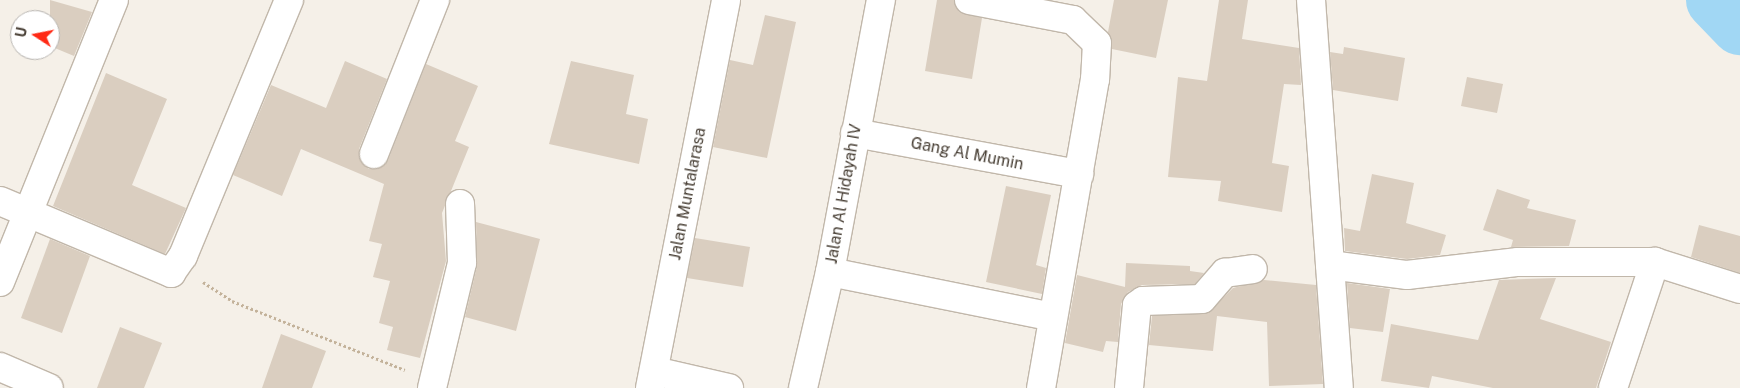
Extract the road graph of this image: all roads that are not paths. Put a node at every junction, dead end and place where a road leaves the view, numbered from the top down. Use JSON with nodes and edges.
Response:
{"nodes":[{"id":1,"x":114,"y":0,"type":"edge"},
{"id":2,"x":289,"y":0,"type":"edge"},
{"id":3,"x":435,"y":0,"type":"edge"},
{"id":4,"x":726,"y":0,"type":"edge"},
{"id":5,"x":880,"y":0,"type":"edge"},
{"id":6,"x":969,"y":0,"type":"edge"},
{"id":7,"x":1311,"y":0,"type":"edge"},
{"id":8,"x":855,"y":133,"type":"junction"},
{"id":9,"x":374,"y":154,"type":"dead end"},
{"id":10,"x":1079,"y":174,"type":"junction"},
{"id":11,"x":0,"y":201,"type":"edge"},
{"id":12,"x":460,"y":204,"type":"dead end"},
{"id":13,"x":26,"y":212,"type":"junction"},
{"id":14,"x":1655,"y":262,"type":"junction"},
{"id":15,"x":1330,"y":265,"type":"junction"},
{"id":16,"x":1253,"y":269,"type":"dead end"},
{"id":17,"x":830,"y":272,"type":"junction"},
{"id":18,"x":0,"y":282,"type":"edge"},
{"id":19,"x":1740,"y":290,"type":"edge"},
{"id":20,"x":1053,"y":316,"type":"junction"},
{"id":21,"x":0,"y":367,"type":"edge"},
{"id":22,"x":652,"y":379,"type":"edge"},
{"id":23,"x":434,"y":383,"type":"edge"},
{"id":24,"x":49,"y":388,"type":"edge"},
{"id":25,"x":729,"y":388,"type":"edge"},
{"id":26,"x":804,"y":388,"type":"edge"},
{"id":27,"x":1041,"y":388,"type":"edge"},
{"id":28,"x":1129,"y":388,"type":"edge"},
{"id":29,"x":1339,"y":388,"type":"edge"},
{"id":30,"x":1612,"y":388,"type":"edge"}],
"edges":[{"from":1,"to":13,"type":"street"},
{"from":2,"to":13,"type":"street"},
{"from":3,"to":9,"type":"street"},
{"from":4,"to":22,"type":"street","name":"Jalan Muntalarasa"},
{"from":5,"to":8,"type":"street","name":"Jalan Al Hidayah IV"},
{"from":6,"to":10,"type":"street"},
{"from":7,"to":15,"type":"street"},
{"from":8,"to":10,"type":"street","name":"Gang Al Mumin"},
{"from":8,"to":17,"type":"street","name":"Jalan Al Hidayah IV"},
{"from":10,"to":20,"type":"street"},
{"from":11,"to":13,"type":"street"},
{"from":12,"to":23,"type":"street"},
{"from":13,"to":18,"type":"street"},
{"from":14,"to":15,"type":"street"},
{"from":14,"to":19,"type":"street"},
{"from":14,"to":30,"type":"street"},
{"from":15,"to":29,"type":"street"},
{"from":16,"to":28,"type":"street"},
{"from":17,"to":20,"type":"street"},
{"from":17,"to":26,"type":"street","name":"Jalan Al Hidayah IV"},
{"from":20,"to":27,"type":"street"},
{"from":21,"to":24,"type":"street"},
{"from":22,"to":25,"type":"street"}]}
